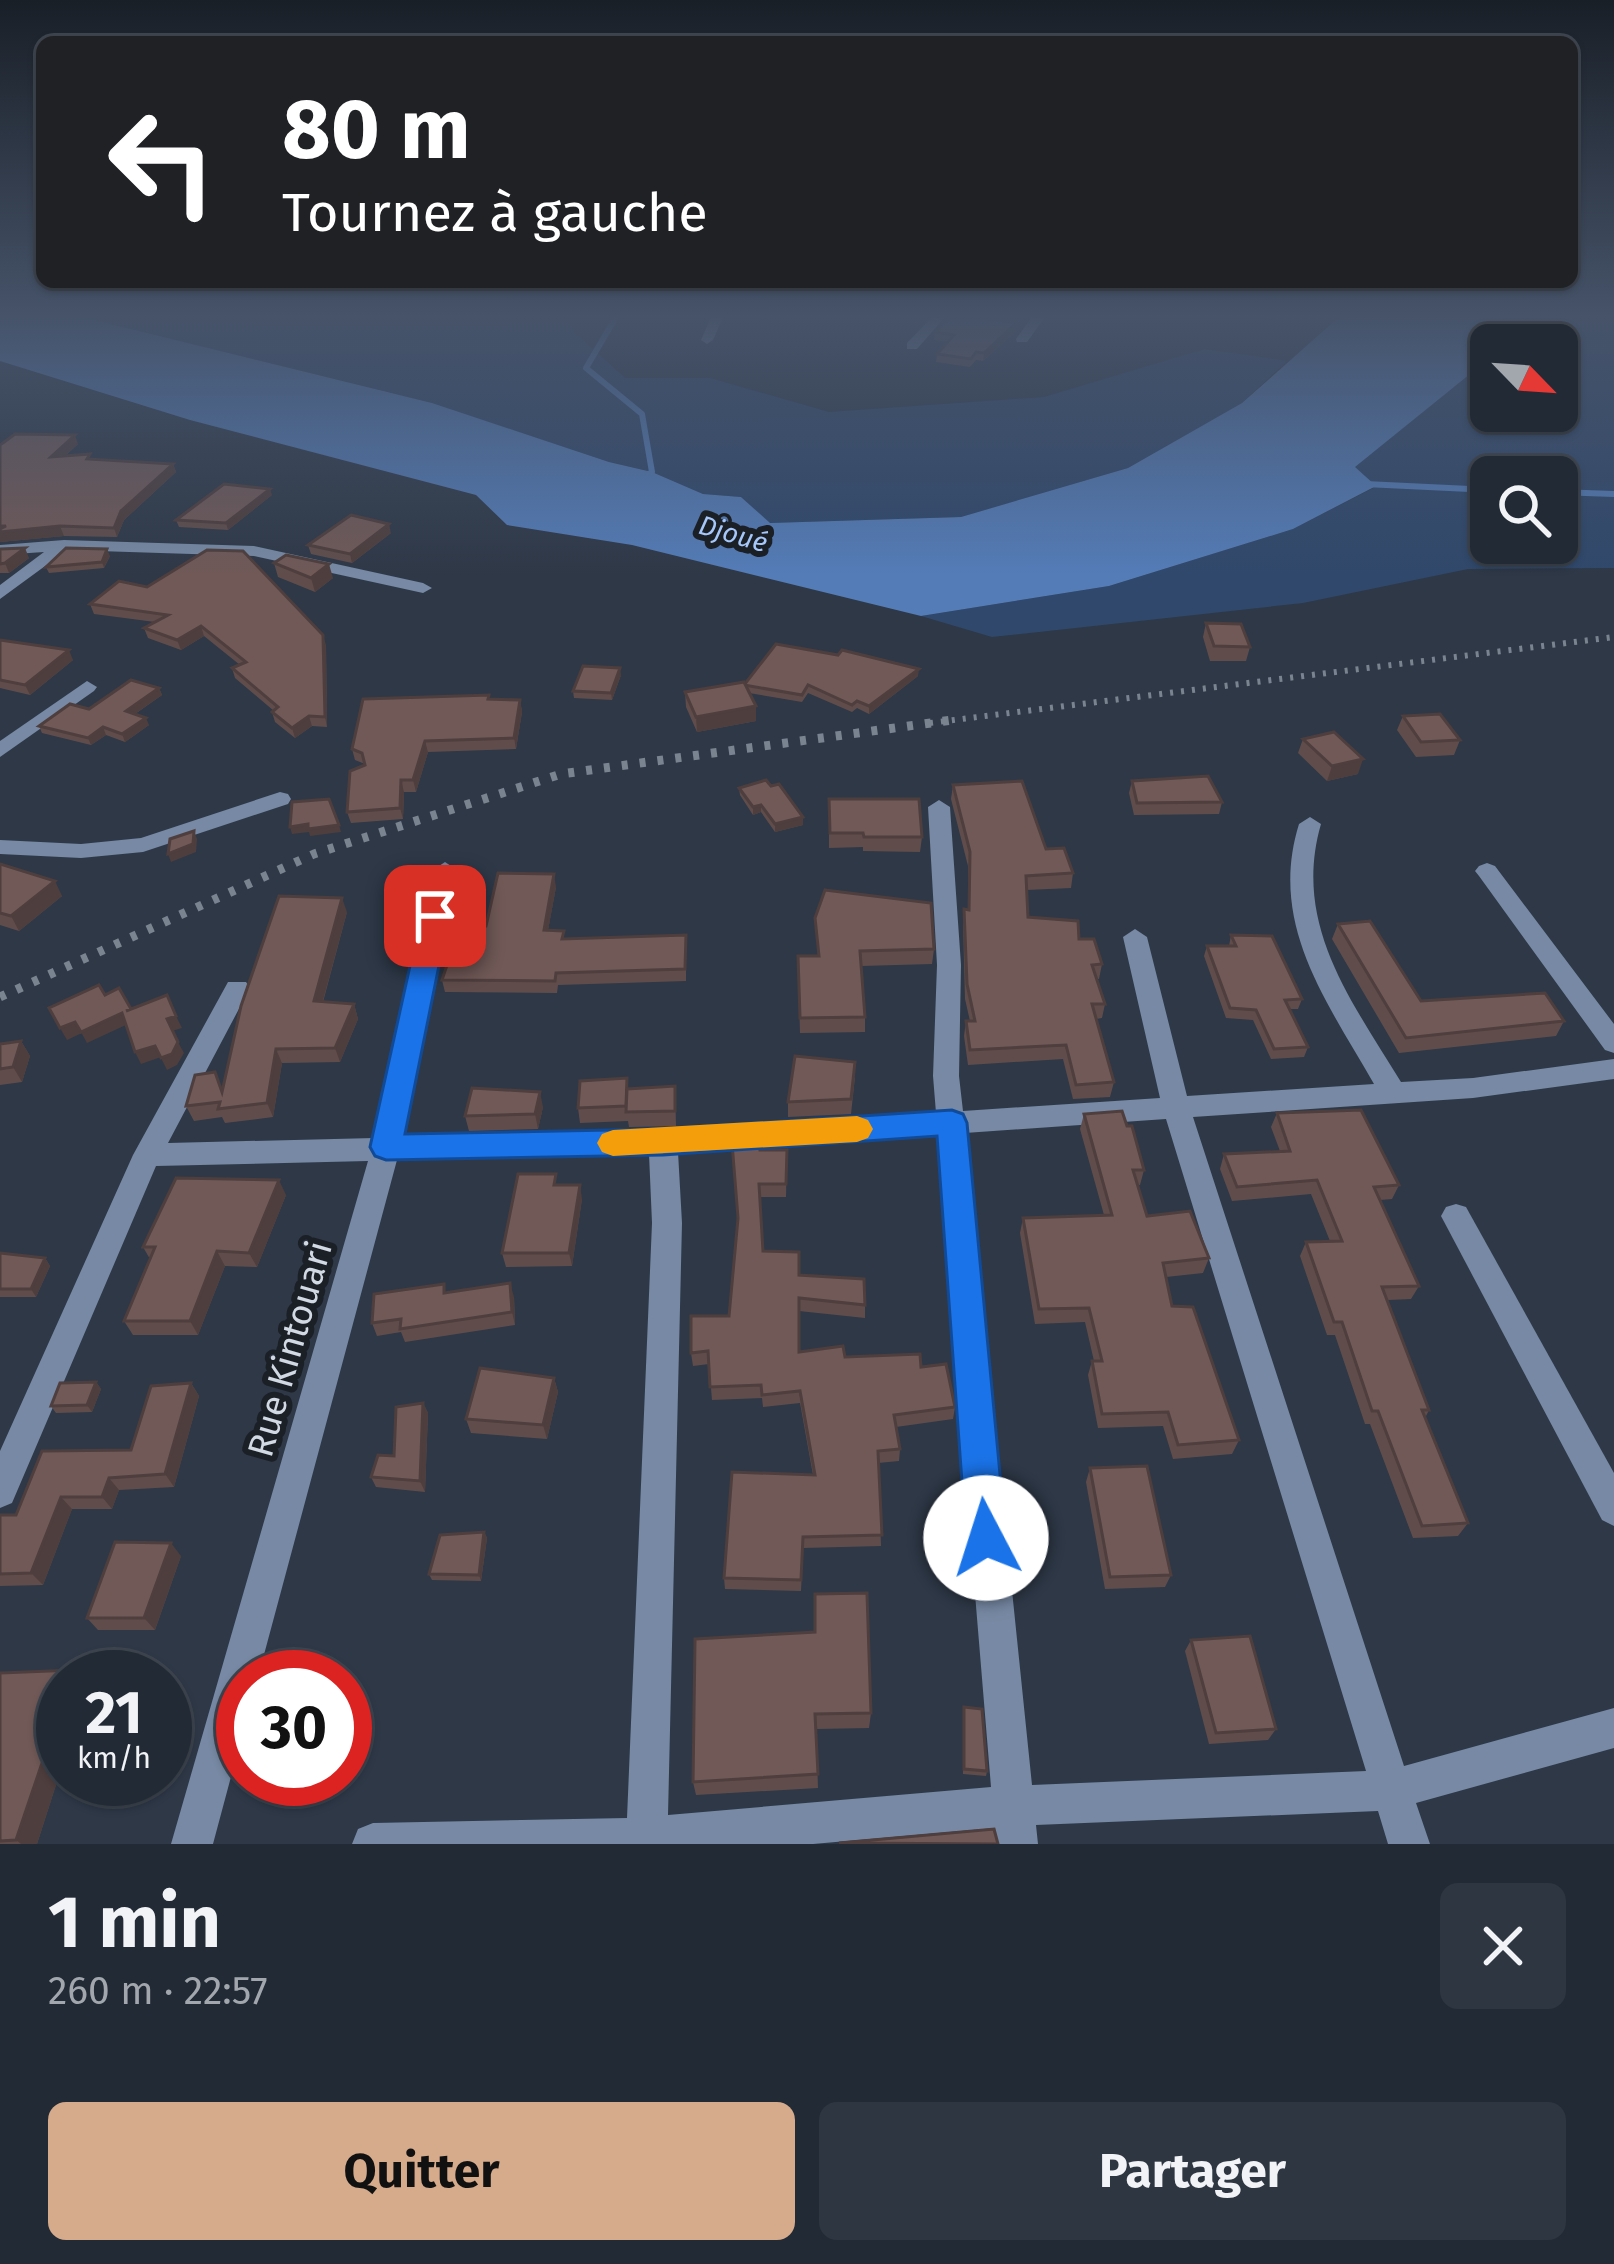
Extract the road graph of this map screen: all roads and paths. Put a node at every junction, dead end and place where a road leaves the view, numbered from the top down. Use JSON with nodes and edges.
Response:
{"nodes":[{"id":1,"x":64,"y":544,"type":"junction"},
{"id":2,"x":0,"y":550,"type":"edge"},
{"id":3,"x":423,"y":588,"type":"dead end"},
{"id":4,"x":0,"y":594,"type":"edge"},
{"id":5,"x":86,"y":687,"type":"dead end"},
{"id":6,"x":0,"y":752,"type":"edge"},
{"id":7,"x":280,"y":799,"type":"dead end"},
{"id":8,"x":939,"y":807,"type":"dead end"},
{"id":9,"x":1310,"y":824,"type":"dead end"},
{"id":10,"x":0,"y":847,"type":"edge"},
{"id":11,"x":445,"y":870,"type":"dead end"},
{"id":12,"x":1487,"y":871,"type":"dead end"},
{"id":13,"x":1135,"y":937,"type":"dead end"},
{"id":14,"x":237,"y":988,"type":"dead end"},
{"id":15,"x":1614,"y":1043,"type":"edge"},
{"id":16,"x":1614,"y":1069,"type":"edge"},
{"id":17,"x":1393,"y":1093,"type":"junction"},
{"id":18,"x":1176,"y":1108,"type":"junction"},
{"id":19,"x":952,"y":1123,"type":"junction"},
{"id":20,"x":663,"y":1142,"type":"junction"},
{"id":21,"x":386,"y":1147,"type":"junction"},
{"id":22,"x":147,"y":1155,"type":"junction"},
{"id":23,"x":1456,"y":1216,"type":"dead end"},
{"id":24,"x":0,"y":1491,"type":"edge"},
{"id":25,"x":1614,"y":1508,"type":"edge"},
{"id":26,"x":1614,"y":1728,"type":"edge"},
{"id":27,"x":1390,"y":1790,"type":"junction"},
{"id":28,"x":1014,"y":1825,"type":"edge"},
{"id":29,"x":647,"y":1841,"type":"edge"},
{"id":30,"x":192,"y":1844,"type":"edge"},
{"id":31,"x":373,"y":1844,"type":"edge"},
{"id":32,"x":1409,"y":1844,"type":"edge"}],
"edges":[{"from":1,"to":2,"type":"street"},
{"from":1,"to":3,"type":"street"},
{"from":1,"to":4,"type":"street"},
{"from":5,"to":6,"type":"street"},
{"from":7,"to":10,"type":"street"},
{"from":8,"to":19,"type":"street"},
{"from":9,"to":17,"type":"street"},
{"from":11,"to":21,"type":"street","name":"Rue Kintouari"},
{"from":12,"to":15,"type":"street"},
{"from":13,"to":18,"type":"street"},
{"from":14,"to":22,"type":"street"},
{"from":16,"to":17,"type":"street"},
{"from":17,"to":18,"type":"street"},
{"from":18,"to":19,"type":"street"},
{"from":18,"to":27,"type":"street"},
{"from":19,"to":20,"type":"street"},
{"from":19,"to":28,"type":"street"},
{"from":20,"to":21,"type":"street"},
{"from":20,"to":29,"type":"street"},
{"from":21,"to":22,"type":"street"},
{"from":21,"to":30,"type":"street","name":"Rue Kintouari"},
{"from":22,"to":24,"type":"street"},
{"from":23,"to":25,"type":"street"},
{"from":26,"to":27,"type":"street"},
{"from":27,"to":28,"type":"street"},
{"from":27,"to":32,"type":"street"},
{"from":28,"to":29,"type":"street"},
{"from":29,"to":31,"type":"street"}]}
